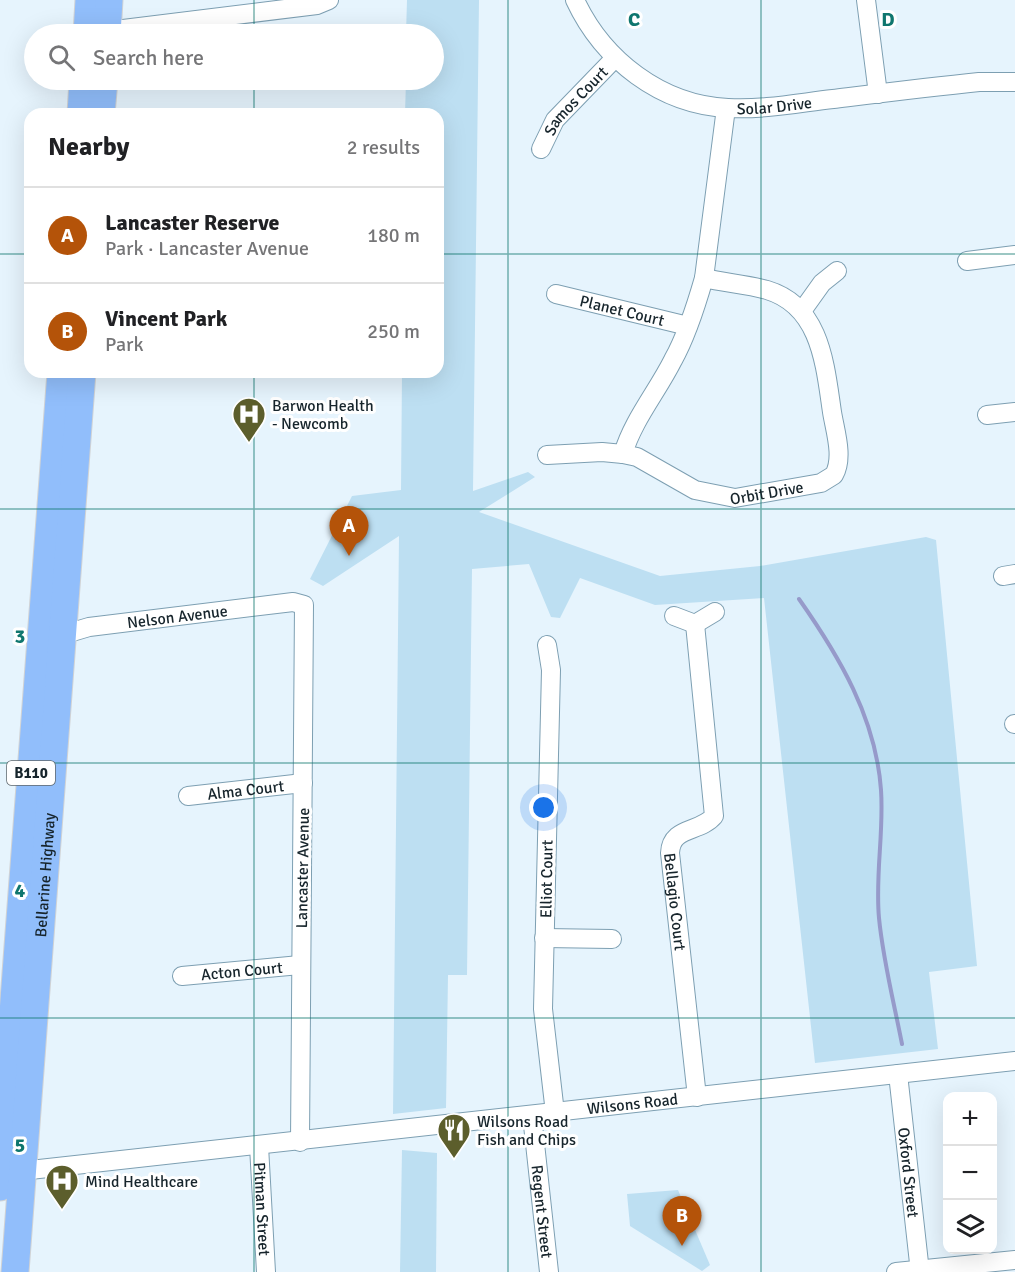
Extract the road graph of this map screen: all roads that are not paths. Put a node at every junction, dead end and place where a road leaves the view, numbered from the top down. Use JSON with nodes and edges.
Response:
{"nodes":[{"id":1,"x":89,"y":0,"type":"edge"},
{"id":2,"x":110,"y":0,"type":"edge"},
{"id":3,"x":329,"y":0,"type":"edge"},
{"id":4,"x":575,"y":0,"type":"edge"},
{"id":5,"x":866,"y":0,"type":"edge"},
{"id":6,"x":97,"y":24,"type":"edge"},
{"id":7,"x":103,"y":24,"type":"edge"},
{"id":8,"x":170,"y":24,"type":"edge"},
{"id":9,"x":615,"y":58,"type":"junction"},
{"id":10,"x":1015,"y":82,"type":"edge"},
{"id":11,"x":82,"y":90,"type":"edge"},
{"id":12,"x":103,"y":90,"type":"edge"},
{"id":13,"x":878,"y":93,"type":"junction"},
{"id":14,"x":81,"y":108,"type":"edge"},
{"id":15,"x":102,"y":108,"type":"edge"},
{"id":16,"x":726,"y":108,"type":"junction"},
{"id":17,"x":541,"y":149,"type":"dead end"},
{"id":18,"x":1015,"y":255,"type":"edge"},
{"id":19,"x":967,"y":261,"type":"dead end"},
{"id":20,"x":837,"y":271,"type":"dead end"},
{"id":21,"x":704,"y":278,"type":"junction"},
{"id":22,"x":556,"y":294,"type":"dead end"},
{"id":23,"x":802,"y":311,"type":"junction"},
{"id":24,"x":688,"y":326,"type":"junction"},
{"id":25,"x":61,"y":378,"type":"edge"},
{"id":26,"x":82,"y":378,"type":"edge"},
{"id":27,"x":1015,"y":412,"type":"edge"},
{"id":28,"x":987,"y":415,"type":"dead end"},
{"id":29,"x":623,"y":454,"type":"junction"},
{"id":30,"x":547,"y":455,"type":"dead end"},
{"id":31,"x":293,"y":602,"type":"joint"},
{"id":32,"x":715,"y":612,"type":"dead end"},
{"id":33,"x":674,"y":616,"type":"dead end"},
{"id":34,"x":695,"y":624,"type":"junction"},
{"id":35,"x":62,"y":635,"type":"junction"},
{"id":36,"x":547,"y":645,"type":"dead end"},
{"id":37,"x":303,"y":783,"type":"junction"},
{"id":38,"x":188,"y":796,"type":"dead end"},
{"id":39,"x":544,"y":938,"type":"junction"},
{"id":40,"x":612,"y":939,"type":"dead end"},
{"id":41,"x":300,"y":965,"type":"junction"},
{"id":42,"x":182,"y":976,"type":"dead end"},
{"id":43,"x":1015,"y":1061,"type":"edge"},
{"id":44,"x":898,"y":1074,"type":"junction"},
{"id":45,"x":697,"y":1097,"type":"junction"},
{"id":46,"x":555,"y":1113,"type":"junction"},
{"id":47,"x":532,"y":1116,"type":"junction"},
{"id":48,"x":300,"y":1142,"type":"junction"},
{"id":49,"x":259,"y":1146,"type":"junction"},
{"id":50,"x":6,"y":1176,"type":"edge"},
{"id":51,"x":1015,"y":1260,"type":"edge"},
{"id":52,"x":920,"y":1271,"type":"edge"},
{"id":53,"x":15,"y":1272,"type":"edge"},
{"id":54,"x":266,"y":1272,"type":"edge"},
{"id":55,"x":549,"y":1272,"type":"edge"},
{"id":56,"x":896,"y":1272,"type":"edge"}],
"edges":[{"from":1,"to":6,"type":"highway"},
{"from":2,"to":7,"type":"highway"},
{"from":3,"to":8,"type":"street"},
{"from":4,"to":9,"type":"street","name":"Solar Drive"},
{"from":5,"to":13,"type":"street"},
{"from":9,"to":16,"type":"street","name":"Solar Drive"},
{"from":9,"to":17,"type":"street","name":"Samos Court"},
{"from":10,"to":13,"type":"street","name":"Solar Drive"},
{"from":11,"to":14,"type":"highway"},
{"from":12,"to":15,"type":"highway"},
{"from":13,"to":16,"type":"street","name":"Solar Drive"},
{"from":16,"to":21,"type":"street"},
{"from":18,"to":19,"type":"street"},
{"from":20,"to":23,"type":"street"},
{"from":21,"to":23,"type":"street","name":"Orbit Drive"},
{"from":21,"to":24,"type":"street"},
{"from":22,"to":24,"type":"street","name":"Planet Court"},
{"from":23,"to":29,"type":"street","name":"Orbit Drive"},
{"from":24,"to":29,"type":"street"},
{"from":25,"to":50,"type":"highway","name":"Bellarine Highway","number":"B110"},
{"from":26,"to":35,"type":"highway","name":"Bellarine Highway","number":"B110"},
{"from":27,"to":28,"type":"street"},
{"from":29,"to":30,"type":"street"},
{"from":31,"to":35,"type":"street","name":"Nelson Avenue"},
{"from":31,"to":37,"type":"street","name":"Lancaster Avenue"},
{"from":32,"to":34,"type":"street"},
{"from":33,"to":34,"type":"street"},
{"from":34,"to":45,"type":"street","name":"Bellagio Court"},
{"from":35,"to":50,"type":"highway","name":"Bellarine Highway","number":"B110"},
{"from":36,"to":39,"type":"street","name":"Elliot Court"},
{"from":37,"to":38,"type":"street","name":"Alma Court"},
{"from":37,"to":41,"type":"street","name":"Lancaster Avenue"},
{"from":39,"to":40,"type":"street"},
{"from":39,"to":46,"type":"street","name":"Elliot Court"},
{"from":41,"to":42,"type":"street","name":"Acton Court"},
{"from":41,"to":48,"type":"street","name":"Lancaster Avenue"},
{"from":43,"to":44,"type":"street","name":"Wilsons Road"},
{"from":44,"to":45,"type":"street","name":"Wilsons Road"},
{"from":44,"to":52,"type":"street","name":"Oxford Street"},
{"from":45,"to":46,"type":"street","name":"Wilsons Road"},
{"from":46,"to":47,"type":"street","name":"Wilsons Road"},
{"from":47,"to":48,"type":"street","name":"Wilsons Road"},
{"from":47,"to":55,"type":"street","name":"Regent Street"},
{"from":48,"to":49,"type":"street","name":"Wilsons Road"},
{"from":49,"to":50,"type":"street","name":"Wilsons Road"},
{"from":49,"to":54,"type":"street","name":"Pitman Street"},
{"from":50,"to":53,"type":"highway","name":"Bellarine Highway","number":"B110"},
{"from":51,"to":52,"type":"street"},
{"from":52,"to":56,"type":"street"}]}
